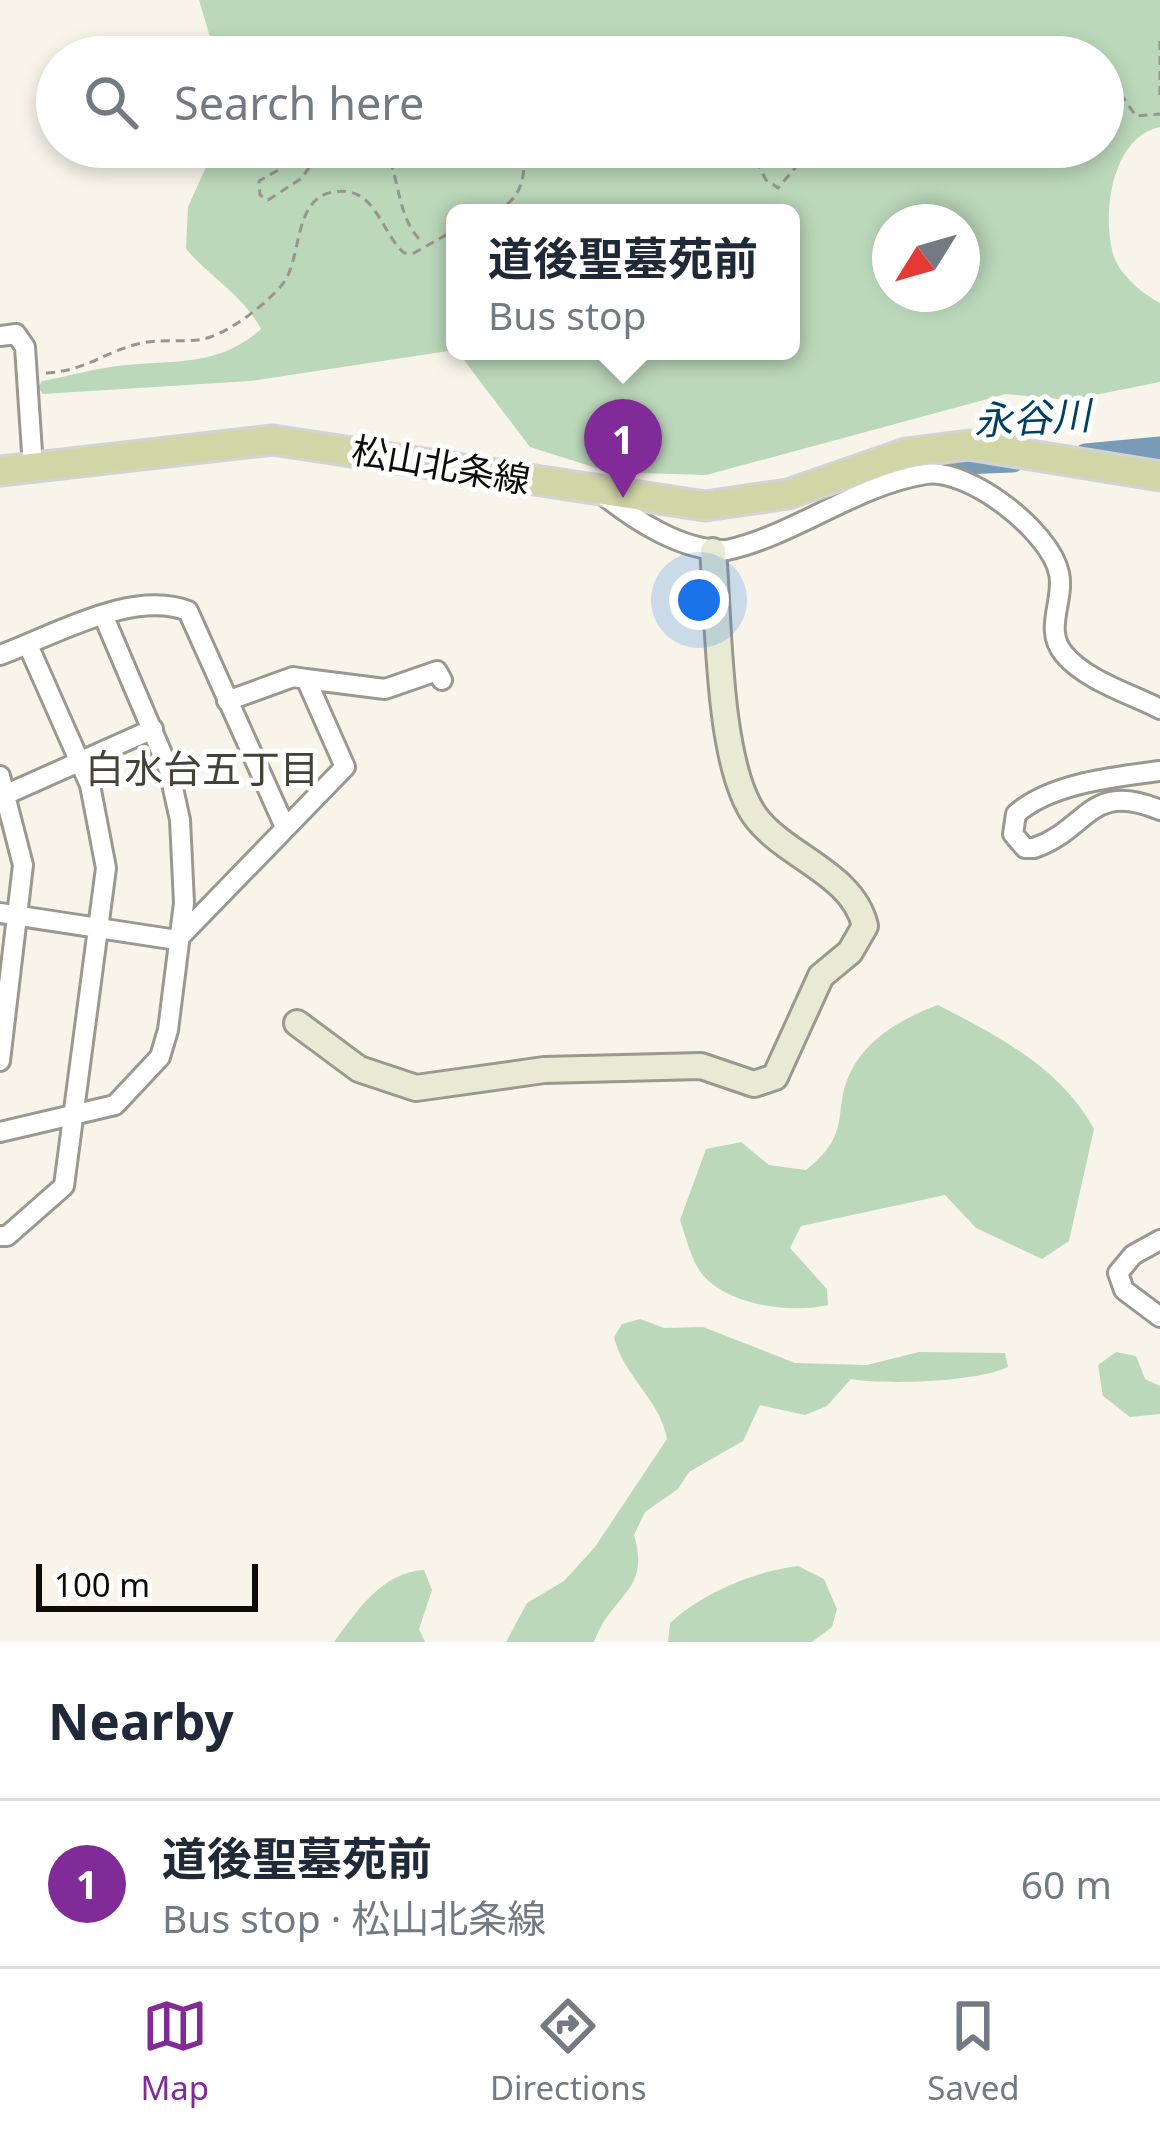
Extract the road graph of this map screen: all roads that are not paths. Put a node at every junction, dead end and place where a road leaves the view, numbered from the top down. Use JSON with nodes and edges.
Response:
{"nodes":[{"id":1,"x":0,"y":336,"type":"edge"},
{"id":2,"x":33,"y":467,"type":"junction"},
{"id":3,"x":0,"y":471,"type":"edge"},
{"id":4,"x":1160,"y":476,"type":"edge"},
{"id":5,"x":601,"y":493,"type":"junction"},
{"id":6,"x":713,"y":551,"type":"junction"},
{"id":7,"x":104,"y":617,"type":"junction"},
{"id":8,"x":28,"y":645,"type":"junction"},
{"id":9,"x":0,"y":655,"type":"edge"},
{"id":10,"x":306,"y":679,"type":"junction"},
{"id":11,"x":442,"y":680,"type":"dead end"},
{"id":12,"x":227,"y":701,"type":"junction"},
{"id":13,"x":1160,"y":709,"type":"edge"},
{"id":14,"x":153,"y":729,"type":"junction"},
{"id":15,"x":80,"y":761,"type":"junction"},
{"id":16,"x":1160,"y":771,"type":"edge"},
{"id":17,"x":3,"y":785,"type":"edge"},
{"id":18,"x":1160,"y":810,"type":"edge"},
{"id":19,"x":285,"y":827,"type":"junction"},
{"id":20,"x":10,"y":914,"type":"edge"},
{"id":21,"x":99,"y":930,"type":"junction"},
{"id":22,"x":177,"y":940,"type":"junction"},
{"id":23,"x":296,"y":1023,"type":"dead end"},
{"id":24,"x":0,"y":1061,"type":"edge"},
{"id":25,"x":75,"y":1112,"type":"junction"},
{"id":26,"x":0,"y":1132,"type":"edge"},
{"id":27,"x":0,"y":1236,"type":"edge"},
{"id":28,"x":1160,"y":1240,"type":"edge"},
{"id":29,"x":1160,"y":1317,"type":"edge"}],
"edges":[{"from":1,"to":2,"type":"street"},
{"from":2,"to":3,"type":"main road","name":"松山北条線"},
{"from":2,"to":5,"type":"main road","name":"松山北条線"},
{"from":4,"to":5,"type":"main road","name":"松山北条線"},
{"from":5,"to":6,"type":"street"},
{"from":6,"to":13,"type":"street"},
{"from":6,"to":23,"type":"street"},
{"from":7,"to":8,"type":"street"},
{"from":7,"to":12,"type":"street"},
{"from":7,"to":14,"type":"street"},
{"from":8,"to":9,"type":"street"},
{"from":8,"to":15,"type":"street"},
{"from":10,"to":11,"type":"street"},
{"from":10,"to":12,"type":"street"},
{"from":10,"to":19,"type":"street"},
{"from":12,"to":19,"type":"street"},
{"from":14,"to":15,"type":"street"},
{"from":14,"to":22,"type":"street"},
{"from":15,"to":17,"type":"street"},
{"from":15,"to":21,"type":"street"},
{"from":16,"to":18,"type":"street"},
{"from":17,"to":20,"type":"street"},
{"from":19,"to":22,"type":"street"},
{"from":20,"to":21,"type":"street"},
{"from":20,"to":24,"type":"street"},
{"from":21,"to":22,"type":"street"},
{"from":21,"to":25,"type":"street"},
{"from":22,"to":25,"type":"street"},
{"from":25,"to":26,"type":"street"},
{"from":25,"to":27,"type":"street"},
{"from":28,"to":29,"type":"street"}]}
